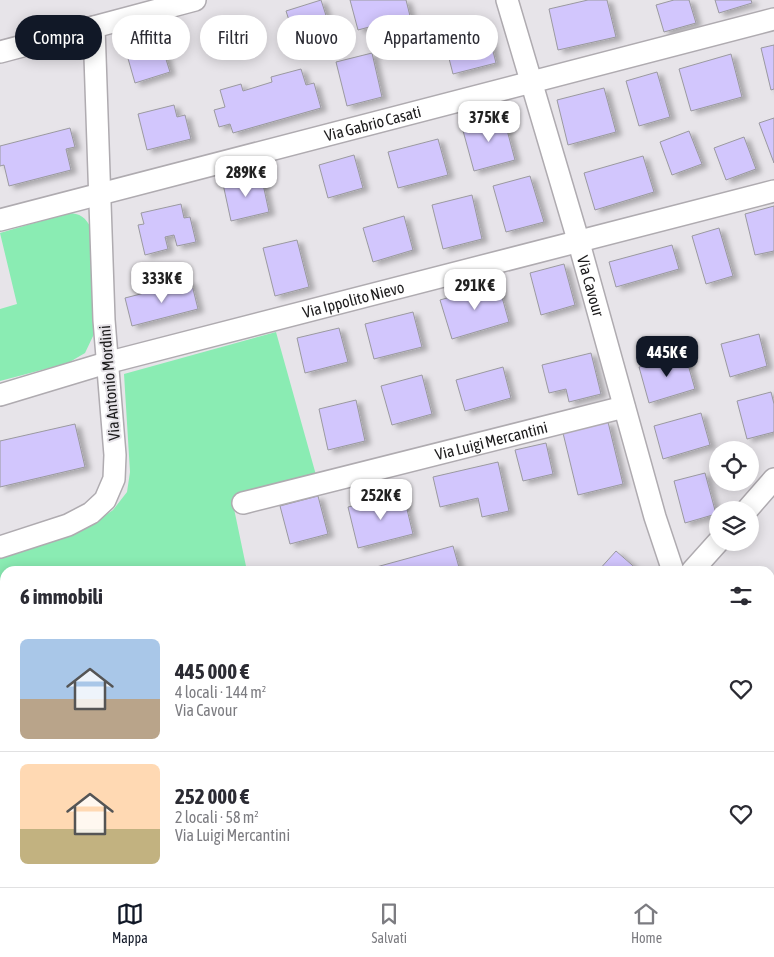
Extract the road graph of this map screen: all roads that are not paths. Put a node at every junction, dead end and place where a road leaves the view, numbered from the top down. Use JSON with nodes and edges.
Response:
{"nodes":[{"id":1,"x":195,"y":0,"type":"edge"},
{"id":2,"x":507,"y":0,"type":"edge"},
{"id":3,"x":774,"y":19,"type":"edge"},
{"id":4,"x":102,"y":25,"type":"edge"},
{"id":5,"x":15,"y":48,"type":"edge"},
{"id":6,"x":0,"y":52,"type":"edge"},
{"id":7,"x":95,"y":60,"type":"edge"},
{"id":8,"x":532,"y":82,"type":"junction"},
{"id":9,"x":774,"y":191,"type":"edge"},
{"id":10,"x":99,"y":194,"type":"junction"},
{"id":11,"x":0,"y":220,"type":"edge"},
{"id":12,"x":579,"y":243,"type":"junction"},
{"id":13,"x":106,"y":363,"type":"junction"},
{"id":14,"x":0,"y":395,"type":"edge"},
{"id":15,"x":624,"y":407,"type":"junction"},
{"id":16,"x":774,"y":480,"type":"edge"},
{"id":17,"x":755,"y":501,"type":"edge"},
{"id":18,"x":243,"y":503,"type":"dead end"},
{"id":19,"x":0,"y":547,"type":"edge"},
{"id":20,"x":710,"y":551,"type":"edge"},
{"id":21,"x":671,"y":566,"type":"edge"},
{"id":22,"x":696,"y":566,"type":"edge"}],
"edges":[{"from":1,"to":4,"type":"street"},
{"from":2,"to":8,"type":"street","name":"Via Cavour"},
{"from":3,"to":8,"type":"street","name":"Via Gabrio Casati"},
{"from":5,"to":6,"type":"street"},
{"from":7,"to":10,"type":"street","name":"Via Antonio Mordini"},
{"from":8,"to":10,"type":"street","name":"Via Gabrio Casati"},
{"from":8,"to":12,"type":"street","name":"Via Cavour"},
{"from":9,"to":12,"type":"street","name":"Via Ippolito Nievo"},
{"from":10,"to":11,"type":"street","name":"Via Gabrio Casati"},
{"from":10,"to":13,"type":"street","name":"Via Antonio Mordini"},
{"from":12,"to":13,"type":"street","name":"Via Ippolito Nievo"},
{"from":12,"to":15,"type":"street","name":"Via Cavour"},
{"from":13,"to":14,"type":"street","name":"Via Ippolito Nievo"},
{"from":13,"to":19,"type":"street","name":"Via Antonio Mordini"},
{"from":15,"to":18,"type":"street","name":"Via Luigi Mercantini"},
{"from":15,"to":21,"type":"street","name":"Via Cavour"},
{"from":16,"to":17,"type":"street"},
{"from":20,"to":22,"type":"street"}]}
